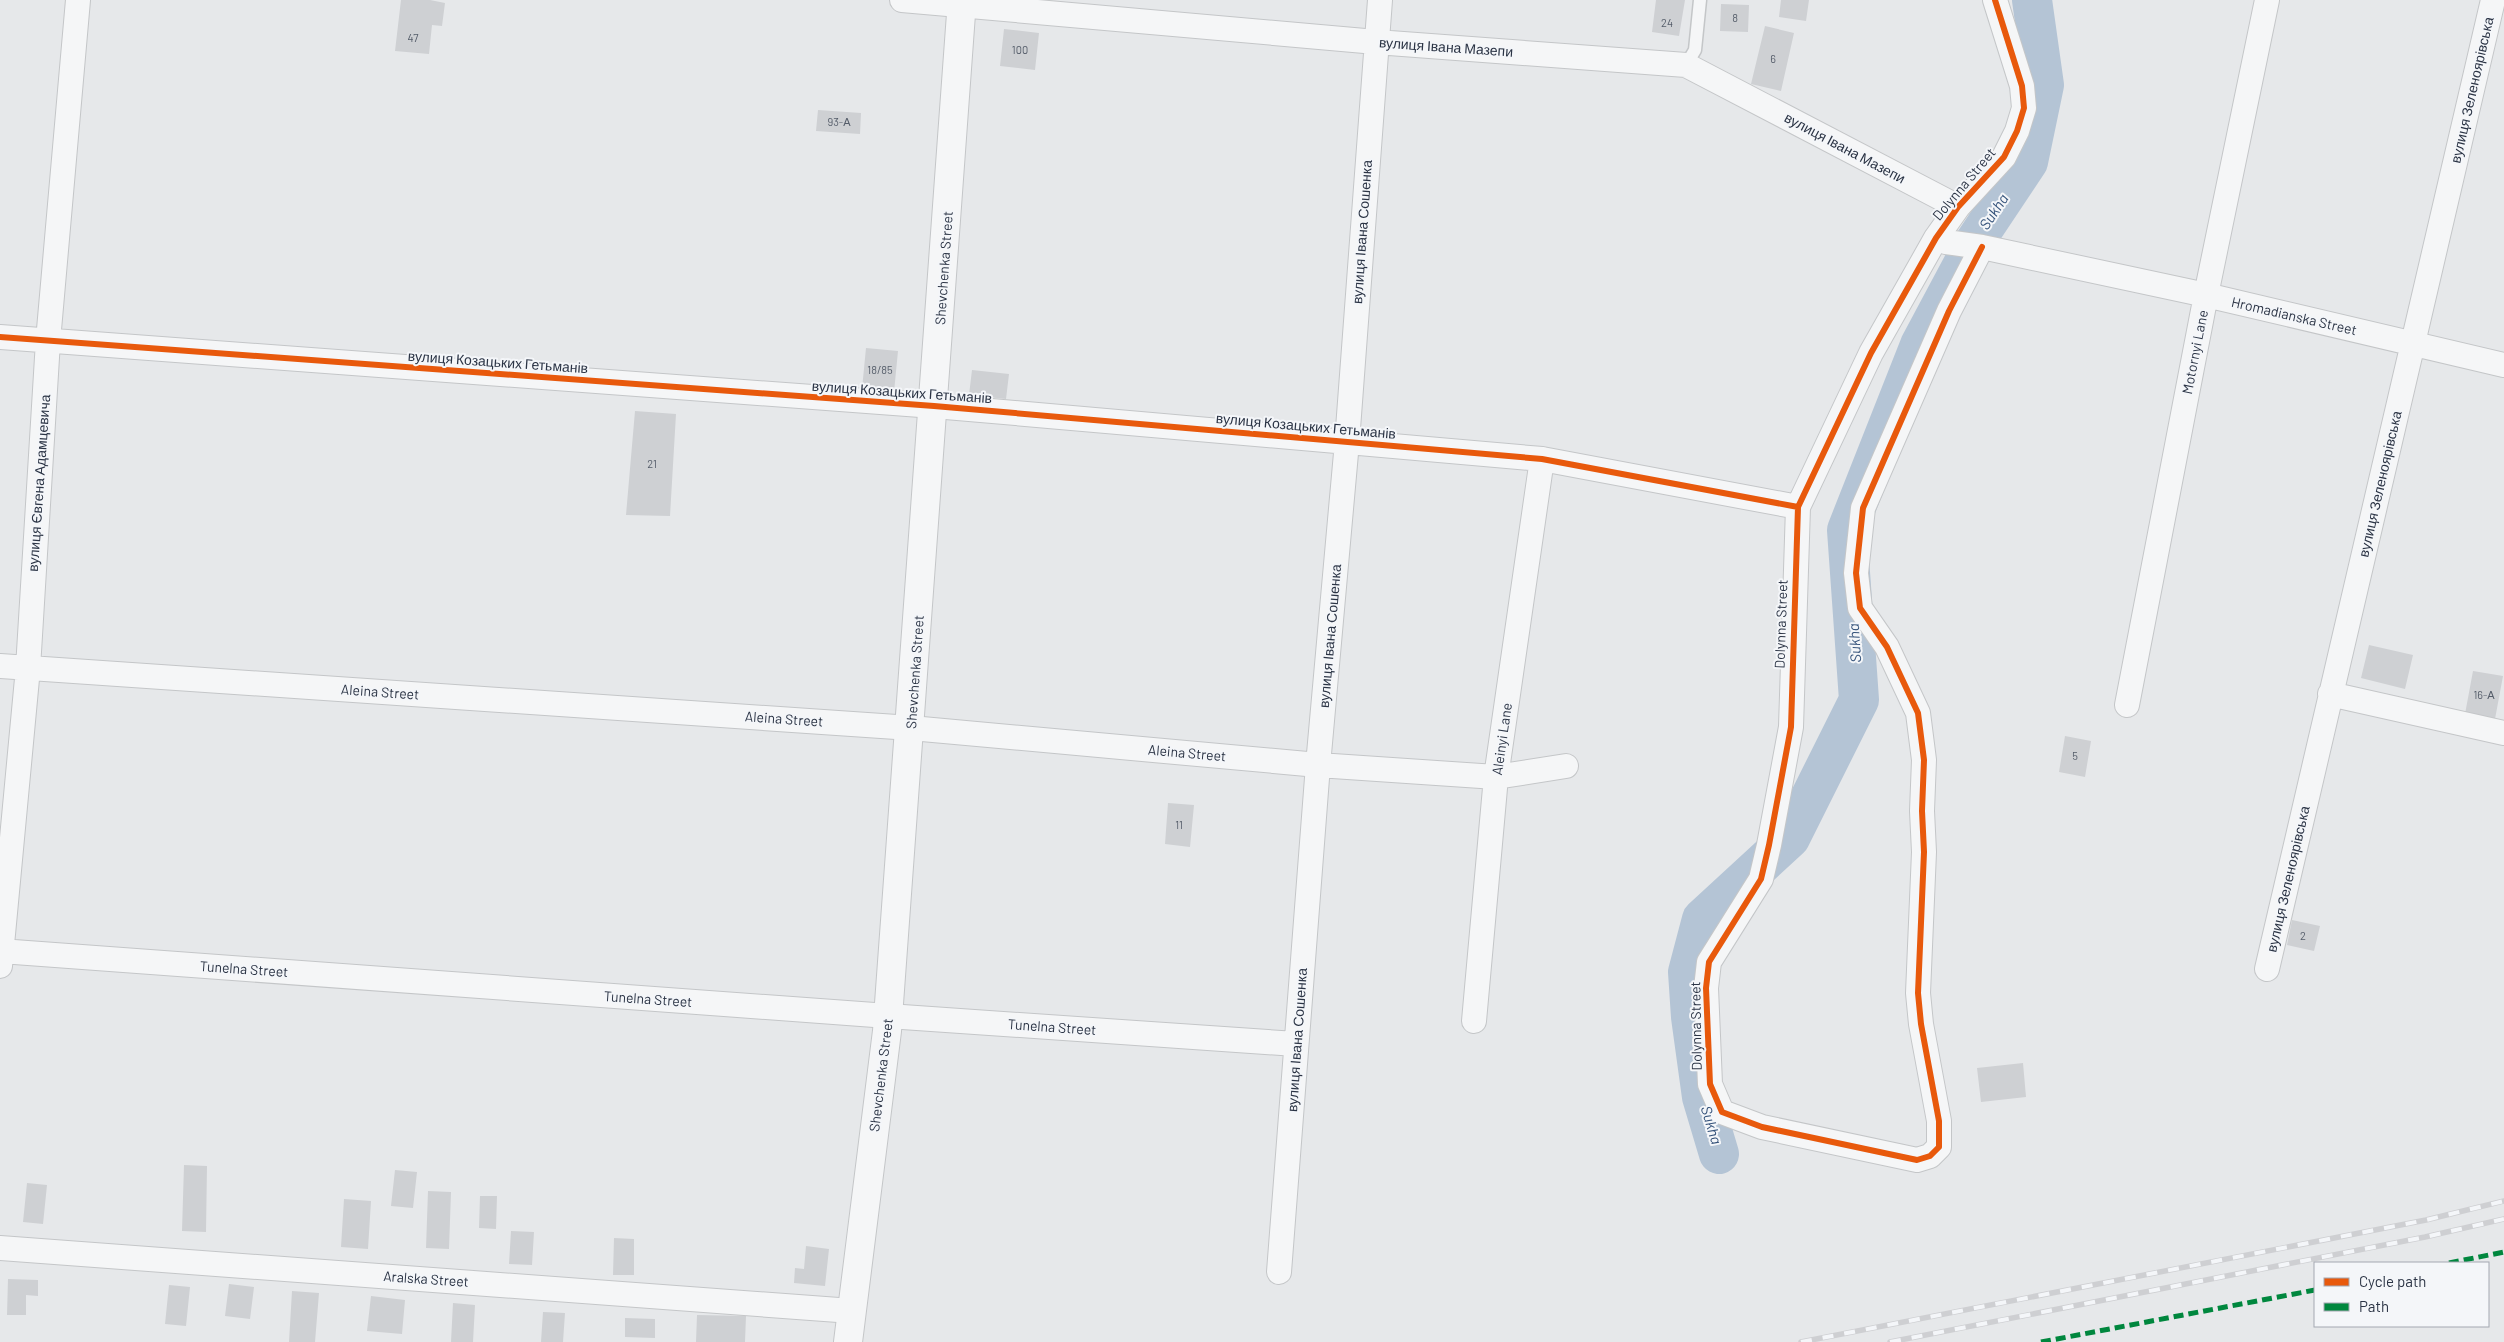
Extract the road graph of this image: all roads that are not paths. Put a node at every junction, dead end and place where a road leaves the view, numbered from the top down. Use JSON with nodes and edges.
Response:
{"nodes":[{"id":1,"x":78,"y":0,"type":"edge"},
{"id":2,"x":902,"y":0,"type":"edge"},
{"id":3,"x":1380,"y":0,"type":"edge"},
{"id":4,"x":1700,"y":0,"type":"edge"},
{"id":5,"x":1995,"y":0,"type":"edge"},
{"id":6,"x":2266,"y":0,"type":"edge"},
{"id":7,"x":2493,"y":0,"type":"edge"},
{"id":8,"x":962,"y":3,"type":"edge"},
{"id":9,"x":1376,"y":42,"type":"junction"},
{"id":10,"x":1686,"y":65,"type":"junction"},
{"id":11,"x":1958,"y":206,"type":"junction"},
{"id":12,"x":1941,"y":240,"type":"junction"},
{"id":13,"x":1982,"y":247,"type":"junction"},
{"id":14,"x":2206,"y":295,"type":"junction"},
{"id":15,"x":0,"y":337,"type":"edge"},
{"id":16,"x":48,"y":341,"type":"junction"},
{"id":17,"x":2413,"y":344,"type":"junction"},
{"id":18,"x":2504,"y":365,"type":"edge"},
{"id":19,"x":934,"y":406,"type":"junction"},
{"id":20,"x":1347,"y":442,"type":"junction"},
{"id":21,"x":1542,"y":459,"type":"junction"},
{"id":22,"x":1798,"y":507,"type":"junction"},
{"id":23,"x":0,"y":666,"type":"edge"},
{"id":24,"x":28,"y":668,"type":"junction"},
{"id":25,"x":2330,"y":694,"type":"junction"},
{"id":26,"x":2128,"y":706,"type":"dead end"},
{"id":27,"x":911,"y":728,"type":"junction"},
{"id":28,"x":2504,"y":733,"type":"edge"},
{"id":29,"x":1318,"y":765,"type":"junction"},
{"id":30,"x":1566,"y":766,"type":"dead end"},
{"id":31,"x":1496,"y":777,"type":"junction"},
{"id":32,"x":0,"y":956,"type":"edge"},
{"id":33,"x":2267,"y":969,"type":"dead end"},
{"id":34,"x":888,"y":1016,"type":"junction"},
{"id":35,"x":1474,"y":1022,"type":"dead end"},
{"id":36,"x":1296,"y":1044,"type":"junction"},
{"id":37,"x":0,"y":1248,"type":"edge"},
{"id":38,"x":1279,"y":1272,"type":"dead end"},
{"id":39,"x":852,"y":1311,"type":"junction"},
{"id":40,"x":848,"y":1342,"type":"edge"}],
"edges":[{"from":1,"to":16,"type":"street","name":"вулиця Євгена Адамцевича"},
{"from":2,"to":8,"type":"street","name":"вулиця Івана Мазепи"},
{"from":3,"to":9,"type":"street","name":"вулиця Івана Сошенка"},
{"from":4,"to":10,"type":"lane"},
{"from":5,"to":11,"type":"street","name":"Dolynna Street"},
{"from":6,"to":14,"type":"street","name":"Motornyi Lane"},
{"from":7,"to":17,"type":"street","name":"вулиця Зеленоярівська"},
{"from":8,"to":9,"type":"street","name":"вулиця Івана Мазепи"},
{"from":8,"to":19,"type":"street","name":"Shevchenka Street"},
{"from":9,"to":10,"type":"street","name":"вулиця Івана Мазепи"},
{"from":9,"to":20,"type":"street","name":"вулиця Івана Сошенка"},
{"from":10,"to":11,"type":"street","name":"вулиця Івана Мазепи"},
{"from":11,"to":12,"type":"street","name":"Dolynna Street"},
{"from":12,"to":13,"type":"street","name":"Hromadianska Street"},
{"from":12,"to":22,"type":"street","name":"Dolynna Street"},
{"from":13,"to":14,"type":"street","name":"Hromadianska Street"},
{"from":13,"to":22,"type":"street","name":"Dolynna Street"},
{"from":14,"to":17,"type":"street","name":"Hromadianska Street"},
{"from":14,"to":26,"type":"street","name":"Motornyi Lane"},
{"from":15,"to":16,"type":"street","name":"вулиця Козацьких Гетьманів"},
{"from":16,"to":19,"type":"street","name":"вулиця Козацьких Гетьманів"},
{"from":16,"to":24,"type":"street","name":"вулиця Євгена Адамцевича"},
{"from":17,"to":18,"type":"street","name":"Hromadianska Street"},
{"from":17,"to":25,"type":"street","name":"вулиця Зеленоярівська"},
{"from":19,"to":20,"type":"street","name":"вулиця Козацьких Гетьманів"},
{"from":19,"to":27,"type":"street","name":"Shevchenka Street"},
{"from":20,"to":21,"type":"street","name":"вулиця Козацьких Гетьманів"},
{"from":20,"to":29,"type":"street","name":"вулиця Івана Сошенка"},
{"from":21,"to":22,"type":"street","name":"вулиця Козацьких Гетьманів"},
{"from":21,"to":31,"type":"street","name":"Aleinyi Lane"},
{"from":23,"to":24,"type":"street","name":"Aleina Street"},
{"from":24,"to":27,"type":"street","name":"Aleina Street"},
{"from":24,"to":32,"type":"street","name":"вулиця Євгена Адамцевича"},
{"from":25,"to":28,"type":"street"},
{"from":25,"to":33,"type":"street","name":"вулиця Зеленоярівська"},
{"from":27,"to":29,"type":"street","name":"Aleina Street"},
{"from":27,"to":34,"type":"street","name":"Shevchenka Street"},
{"from":29,"to":31,"type":"street","name":"Aleina Street"},
{"from":29,"to":36,"type":"street","name":"вулиця Івана Сошенка"},
{"from":30,"to":31,"type":"street","name":"Aleina Street"},
{"from":31,"to":35,"type":"street","name":"Aleinyi Lane"},
{"from":32,"to":34,"type":"street","name":"Tunelna Street"},
{"from":34,"to":36,"type":"street","name":"Tunelna Street"},
{"from":34,"to":39,"type":"street","name":"Shevchenka Street"},
{"from":36,"to":38,"type":"street","name":"вулиця Івана Сошенка"},
{"from":37,"to":39,"type":"street","name":"Aralska Street"},
{"from":39,"to":40,"type":"street","name":"Shevchenka Street"}]}
